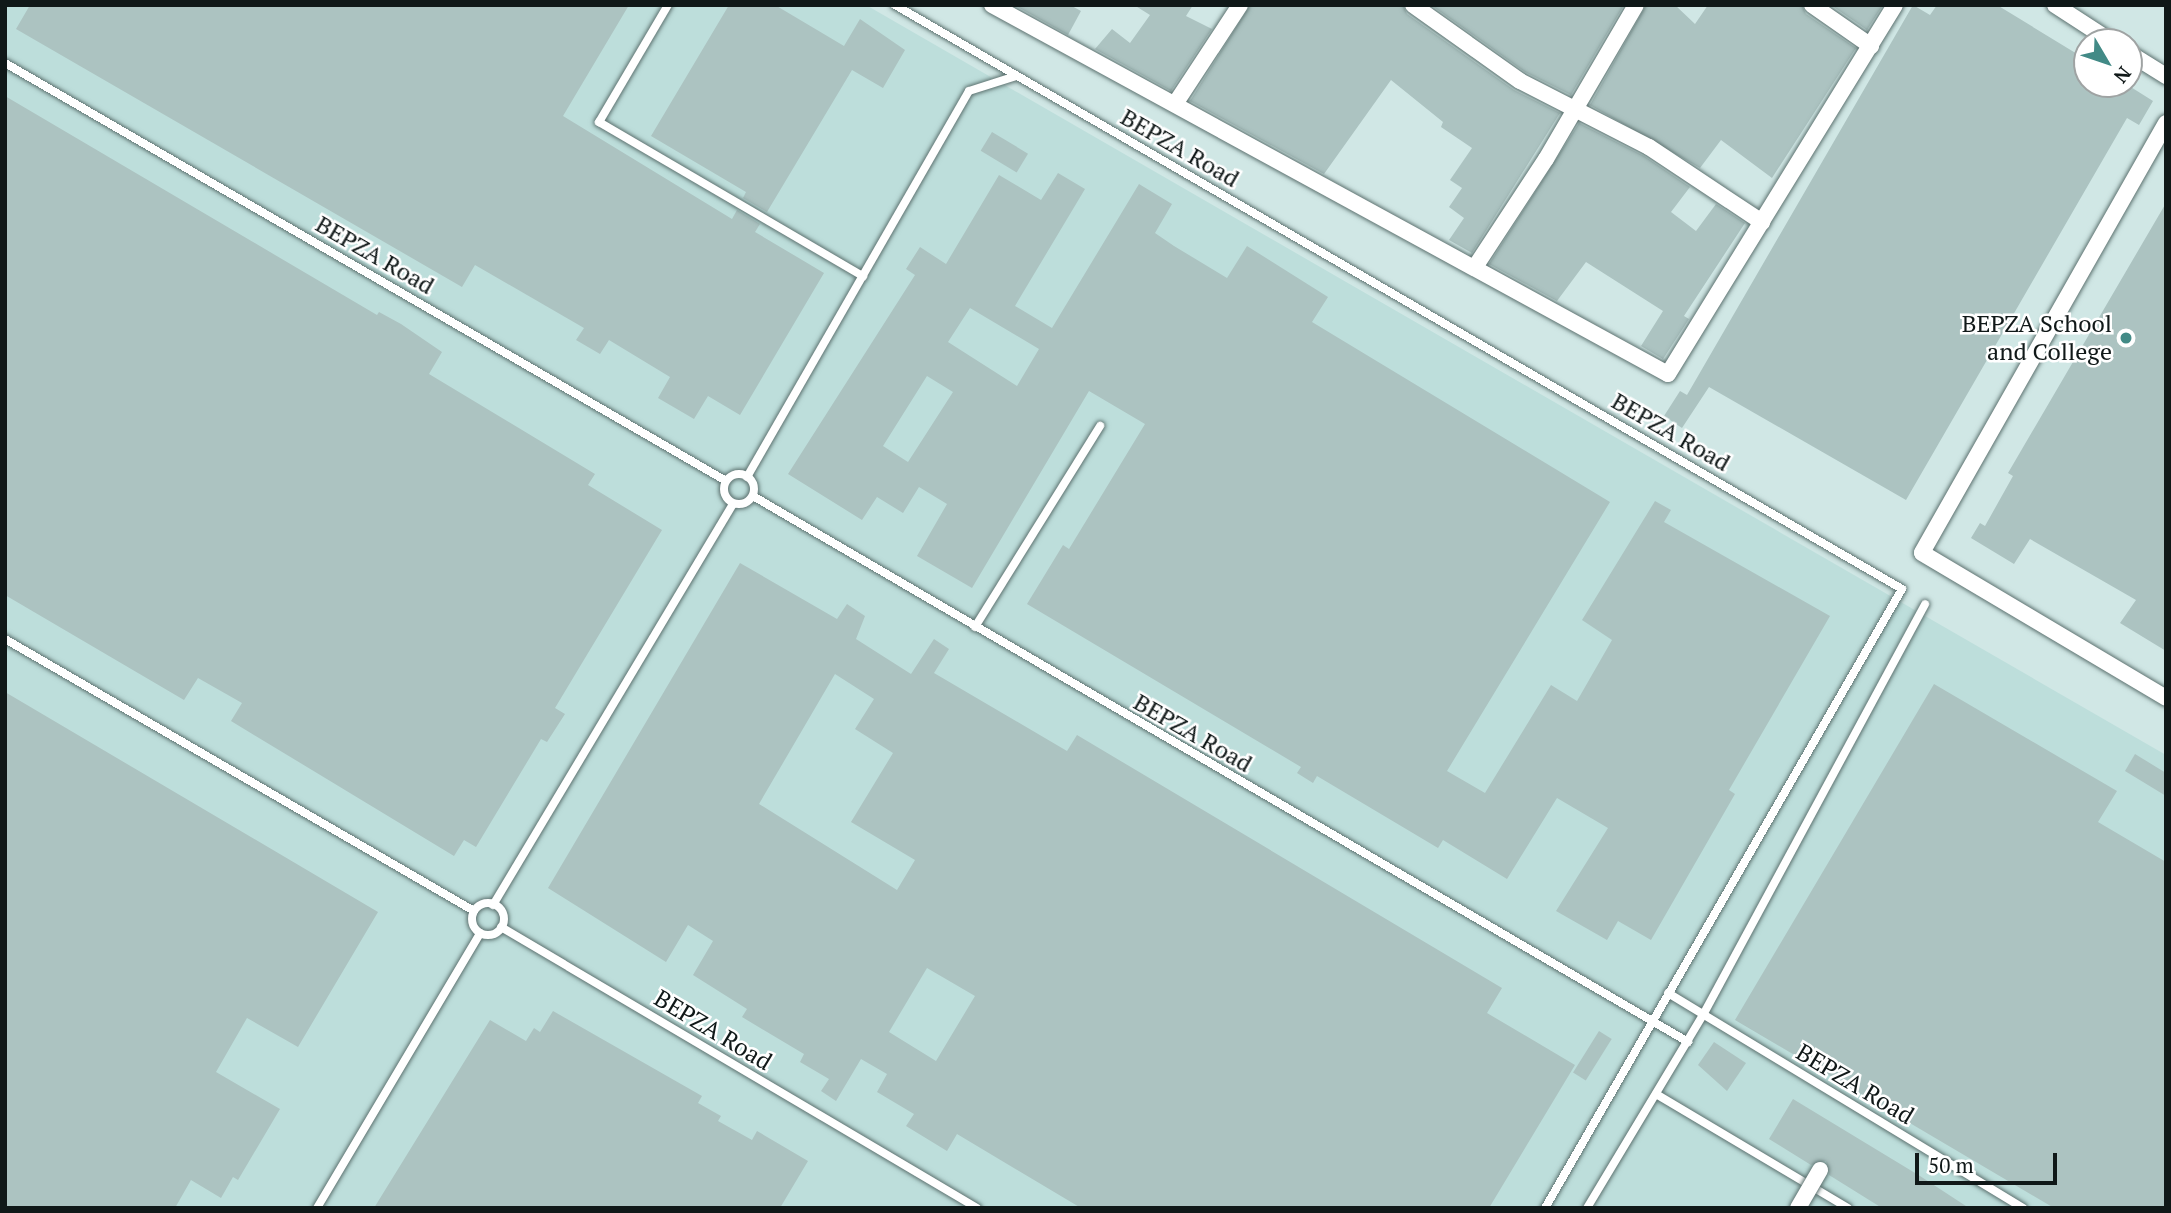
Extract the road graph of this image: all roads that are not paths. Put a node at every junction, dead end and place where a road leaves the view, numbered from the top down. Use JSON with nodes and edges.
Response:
{"nodes":[{"id":1,"x":668,"y":5,"type":"edge"},
{"id":2,"x":895,"y":5,"type":"edge"},
{"id":3,"x":992,"y":5,"type":"edge"},
{"id":4,"x":1240,"y":5,"type":"edge"},
{"id":5,"x":1413,"y":5,"type":"edge"},
{"id":6,"x":1636,"y":5,"type":"edge"},
{"id":7,"x":1812,"y":5,"type":"edge"},
{"id":8,"x":1895,"y":5,"type":"edge"},
{"id":9,"x":2055,"y":5,"type":"edge"},
{"id":10,"x":2090,"y":28,"type":"edge"},
{"id":11,"x":1871,"y":46,"type":"junction"},
{"id":12,"x":2143,"y":62,"type":"edge"},
{"id":13,"x":5,"y":63,"type":"edge"},
{"id":14,"x":1016,"y":76,"type":"junction"},
{"id":15,"x":2166,"y":76,"type":"edge"},
{"id":16,"x":1175,"y":104,"type":"junction"},
{"id":17,"x":1576,"y":106,"type":"junction"},
{"id":18,"x":2166,"y":122,"type":"edge"},
{"id":19,"x":1762,"y":222,"type":"junction"},
{"id":20,"x":1475,"y":267,"type":"junction"},
{"id":21,"x":863,"y":276,"type":"junction"},
{"id":22,"x":1100,"y":426,"type":"dead end"},
{"id":23,"x":747,"y":477,"type":"junction"},
{"id":24,"x":726,"y":481,"type":"junction"},
{"id":25,"x":752,"y":496,"type":"junction"},
{"id":26,"x":733,"y":504,"type":"junction"},
{"id":27,"x":1925,"y":604,"type":"dead end"},
{"id":28,"x":975,"y":627,"type":"junction"},
{"id":29,"x":5,"y":639,"type":"edge"},
{"id":30,"x":2166,"y":698,"type":"edge"},
{"id":31,"x":493,"y":905,"type":"junction"},
{"id":32,"x":474,"y":911,"type":"junction"},
{"id":33,"x":501,"y":927,"type":"junction"},
{"id":34,"x":480,"y":933,"type":"junction"},
{"id":35,"x":1668,"y":993,"type":"junction"},
{"id":36,"x":1703,"y":1016,"type":"junction"},
{"id":37,"x":1653,"y":1020,"type":"junction"},
{"id":38,"x":1688,"y":1042,"type":"junction"},
{"id":39,"x":1656,"y":1094,"type":"junction"},
{"id":40,"x":1820,"y":1170,"type":"dead end"},
{"id":41,"x":317,"y":1208,"type":"edge"},
{"id":42,"x":977,"y":1208,"type":"edge"},
{"id":43,"x":1545,"y":1208,"type":"edge"},
{"id":44,"x":1587,"y":1208,"type":"edge"},
{"id":45,"x":1797,"y":1208,"type":"edge"},
{"id":46,"x":1848,"y":1208,"type":"edge"},
{"id":47,"x":2023,"y":1208,"type":"edge"}],
"edges":[{"from":1,"to":21,"type":"lane"},
{"from":2,"to":14,"type":"lane","name":"BEPZA Road"},
{"from":3,"to":16,"type":"street"},
{"from":4,"to":16,"type":"street"},
{"from":5,"to":17,"type":"street"},
{"from":6,"to":17,"type":"street"},
{"from":7,"to":11,"type":"street"},
{"from":8,"to":11,"type":"street"},
{"from":9,"to":10,"type":"street"},
{"from":11,"to":19,"type":"street"},
{"from":12,"to":15,"type":"street"},
{"from":13,"to":24,"type":"lane","name":"BEPZA Road"},
{"from":14,"to":21,"type":"lane"},
{"from":14,"to":35,"type":"lane","name":"BEPZA Road"},
{"from":16,"to":20,"type":"street"},
{"from":17,"to":19,"type":"street"},
{"from":17,"to":20,"type":"street"},
{"from":18,"to":30,"type":"street"},
{"from":19,"to":20,"type":"street"},
{"from":21,"to":23,"type":"lane"},
{"from":22,"to":28,"type":"lane"},
{"from":23,"to":24,"type":"lane"},
{"from":23,"to":25,"type":"lane"},
{"from":24,"to":26,"type":"lane"},
{"from":25,"to":26,"type":"lane"},
{"from":25,"to":28,"type":"lane","name":"BEPZA Road"},
{"from":26,"to":31,"type":"lane"},
{"from":27,"to":36,"type":"lane"},
{"from":28,"to":37,"type":"lane","name":"BEPZA Road"},
{"from":29,"to":32,"type":"lane"},
{"from":31,"to":32,"type":"lane"},
{"from":31,"to":33,"type":"lane"},
{"from":32,"to":34,"type":"lane"},
{"from":33,"to":34,"type":"lane"},
{"from":33,"to":42,"type":"lane","name":"BEPZA Road"},
{"from":34,"to":41,"type":"lane"},
{"from":35,"to":36,"type":"lane","name":"BEPZA Road"},
{"from":35,"to":37,"type":"lane","name":"BEPZA Road"},
{"from":36,"to":38,"type":"lane"},
{"from":36,"to":47,"type":"lane","name":"BEPZA Road"},
{"from":37,"to":38,"type":"lane","name":"BEPZA Road"},
{"from":37,"to":43,"type":"lane","name":"BEPZA Road"},
{"from":38,"to":39,"type":"lane"},
{"from":39,"to":44,"type":"lane"},
{"from":39,"to":46,"type":"lane"},
{"from":40,"to":45,"type":"street","bridge":true}]}
